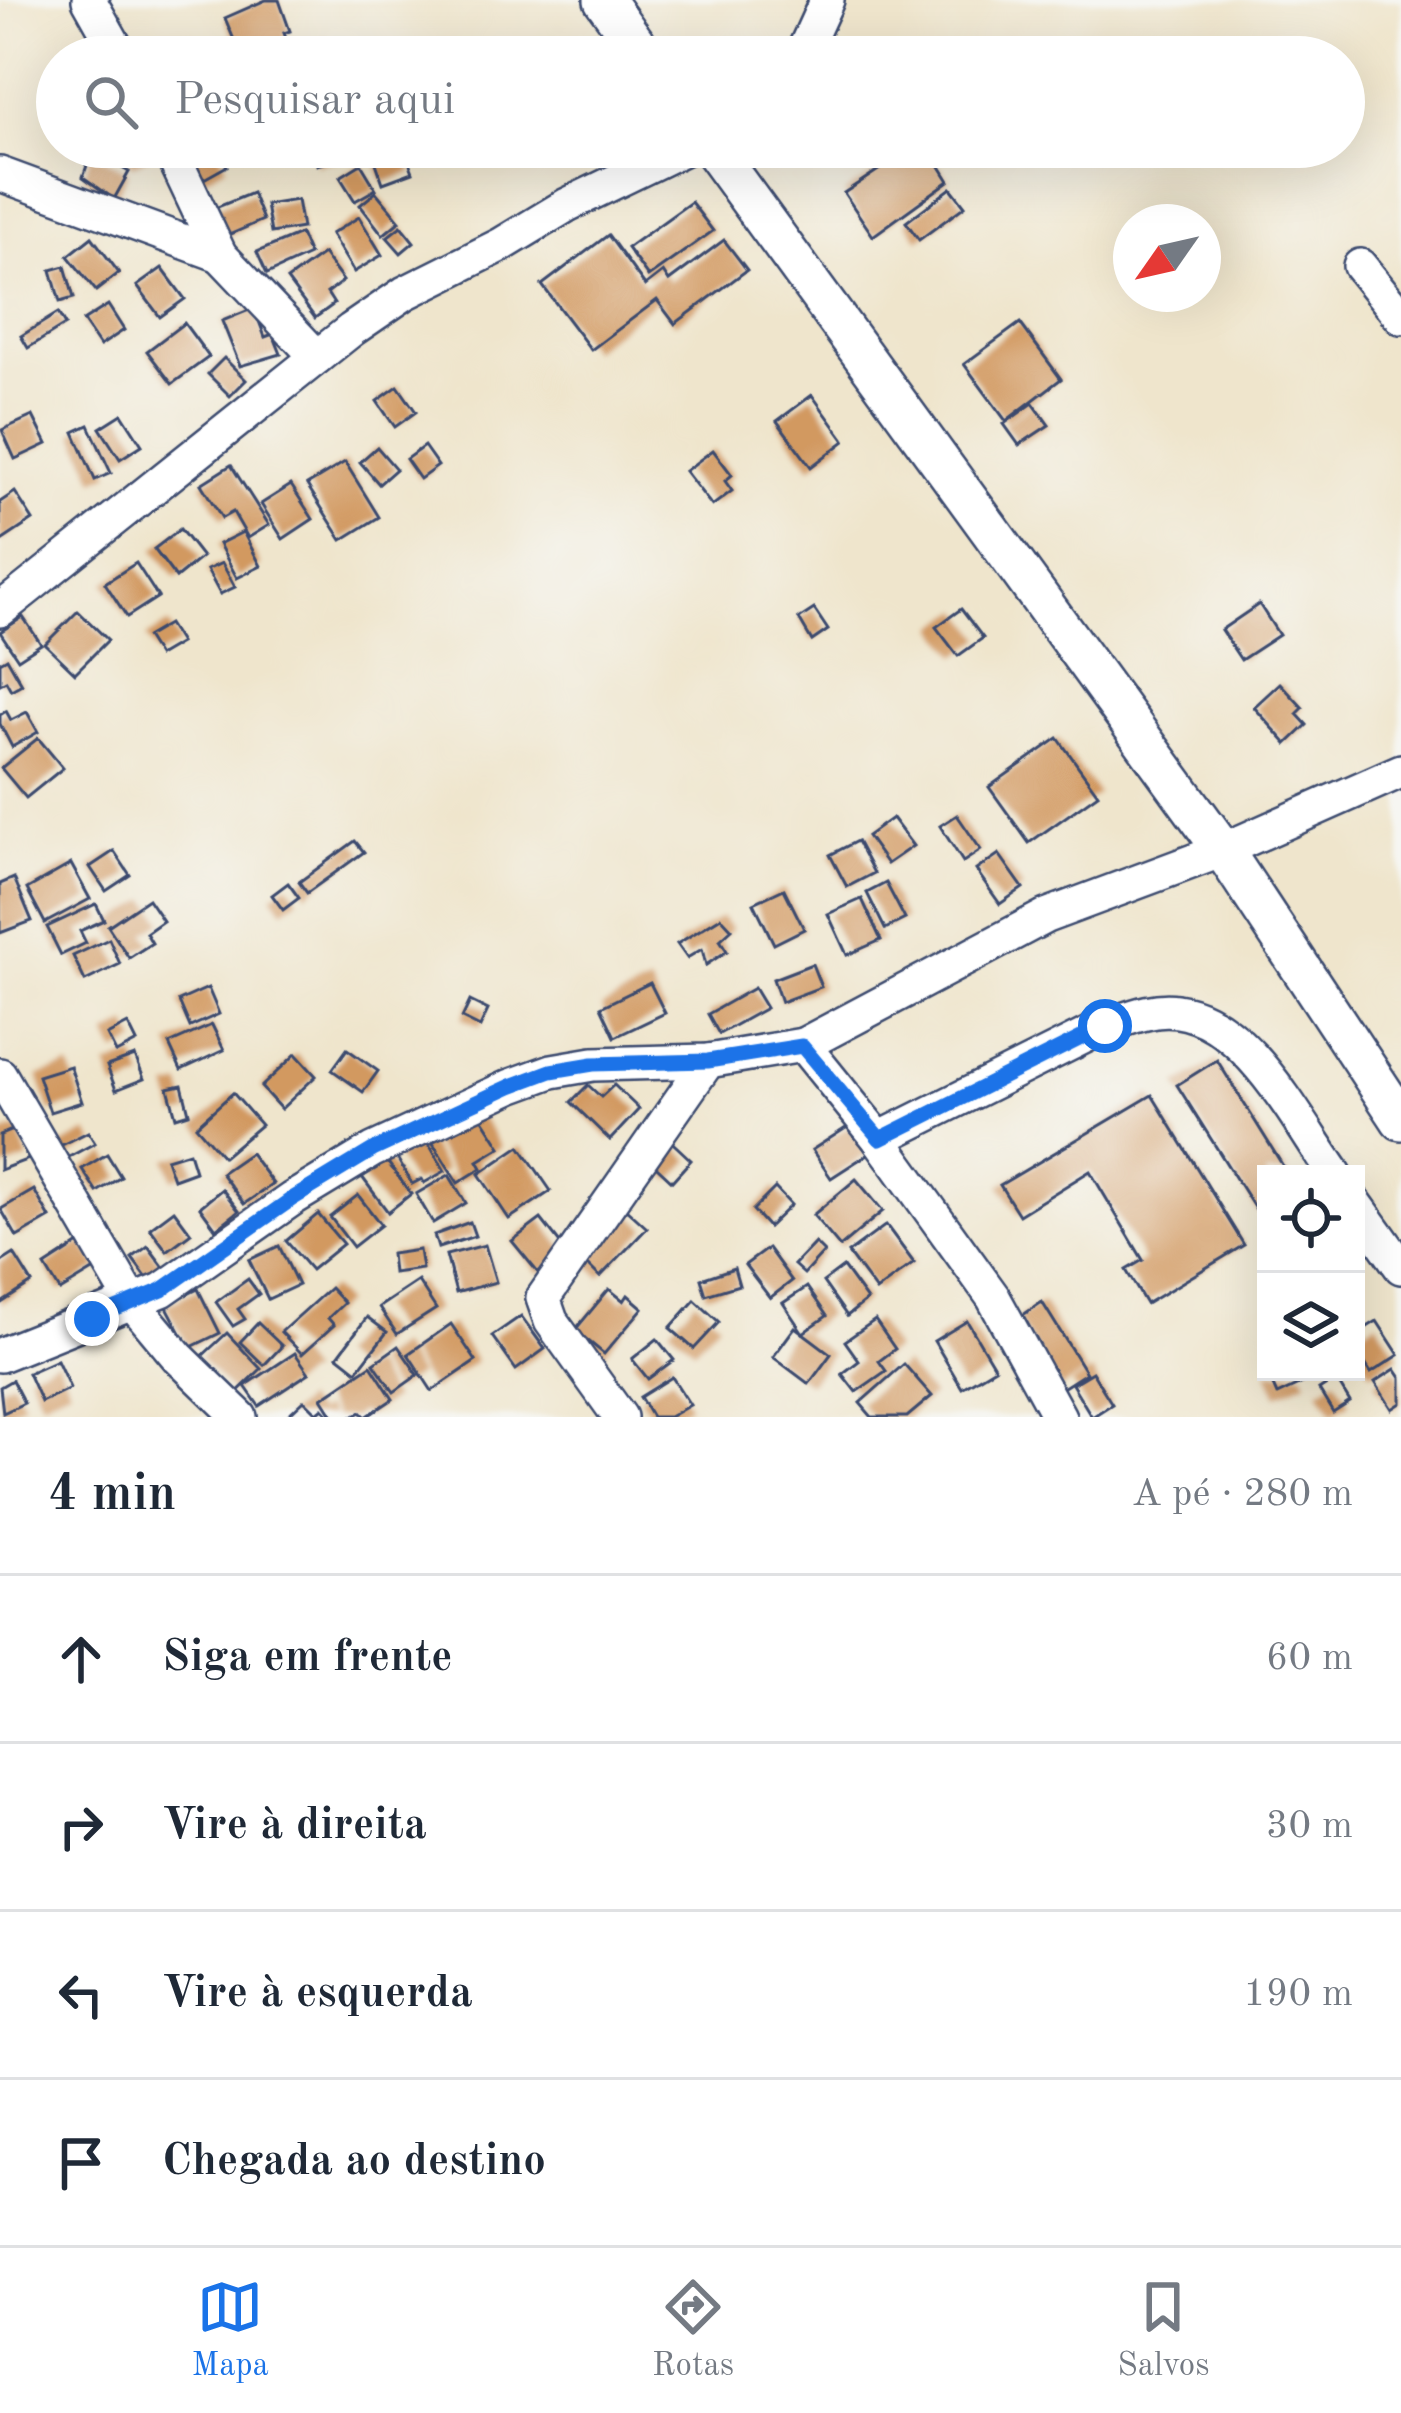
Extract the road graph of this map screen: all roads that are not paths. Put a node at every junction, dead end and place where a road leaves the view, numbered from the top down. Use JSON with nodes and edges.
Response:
{"nodes":[{"id":1,"x":89,"y":0,"type":"edge"},
{"id":2,"x":604,"y":0,"type":"edge"},
{"id":3,"x":827,"y":0,"type":"edge"},
{"id":4,"x":109,"y":36,"type":"edge"},
{"id":5,"x":630,"y":36,"type":"edge"},
{"id":6,"x":811,"y":36,"type":"edge"},
{"id":7,"x":179,"y":168,"type":"edge"},
{"id":8,"x":644,"y":168,"type":"edge"},
{"id":9,"x":736,"y":168,"type":"edge"},
{"id":10,"x":0,"y":174,"type":"edge"},
{"id":11,"x":220,"y":256,"type":"junction"},
{"id":12,"x":1360,"y":266,"type":"dead end"},
{"id":13,"x":1401,"y":317,"type":"edge"},
{"id":14,"x":317,"y":357,"type":"junction"},
{"id":15,"x":0,"y":610,"type":"edge"},
{"id":16,"x":1401,"y":771,"type":"edge"},
{"id":17,"x":1223,"y":850,"type":"junction"},
{"id":18,"x":802,"y":1046,"type":"junction"},
{"id":19,"x":708,"y":1061,"type":"junction"},
{"id":20,"x":0,"y":1076,"type":"edge"},
{"id":21,"x":1401,"y":1120,"type":"edge"},
{"id":22,"x":880,"y":1139,"type":"junction"},
{"id":23,"x":1329,"y":1165,"type":"edge"},
{"id":24,"x":1365,"y":1217,"type":"edge"},
{"id":25,"x":1401,"y":1267,"type":"edge"},
{"id":26,"x":133,"y":1303,"type":"junction"},
{"id":27,"x":0,"y":1355,"type":"edge"},
{"id":28,"x":240,"y":1417,"type":"edge"},
{"id":29,"x":620,"y":1417,"type":"edge"},
{"id":30,"x":1059,"y":1417,"type":"edge"}],
"edges":[{"from":1,"to":4,"type":"street"},
{"from":2,"to":5,"type":"street"},
{"from":3,"to":6,"type":"street"},
{"from":7,"to":11,"type":"street"},
{"from":8,"to":14,"type":"street"},
{"from":9,"to":17,"type":"street"},
{"from":10,"to":11,"type":"street"},
{"from":11,"to":14,"type":"street"},
{"from":12,"to":13,"type":"street"},
{"from":14,"to":15,"type":"street"},
{"from":16,"to":17,"type":"street"},
{"from":17,"to":18,"type":"street"},
{"from":17,"to":21,"type":"street"},
{"from":18,"to":19,"type":"street"},
{"from":18,"to":22,"type":"street"},
{"from":19,"to":26,"type":"street"},
{"from":19,"to":29,"type":"street"},
{"from":20,"to":26,"type":"street"},
{"from":22,"to":23,"type":"street"},
{"from":22,"to":30,"type":"street"},
{"from":24,"to":25,"type":"street"},
{"from":26,"to":27,"type":"street"},
{"from":26,"to":28,"type":"street"}]}
